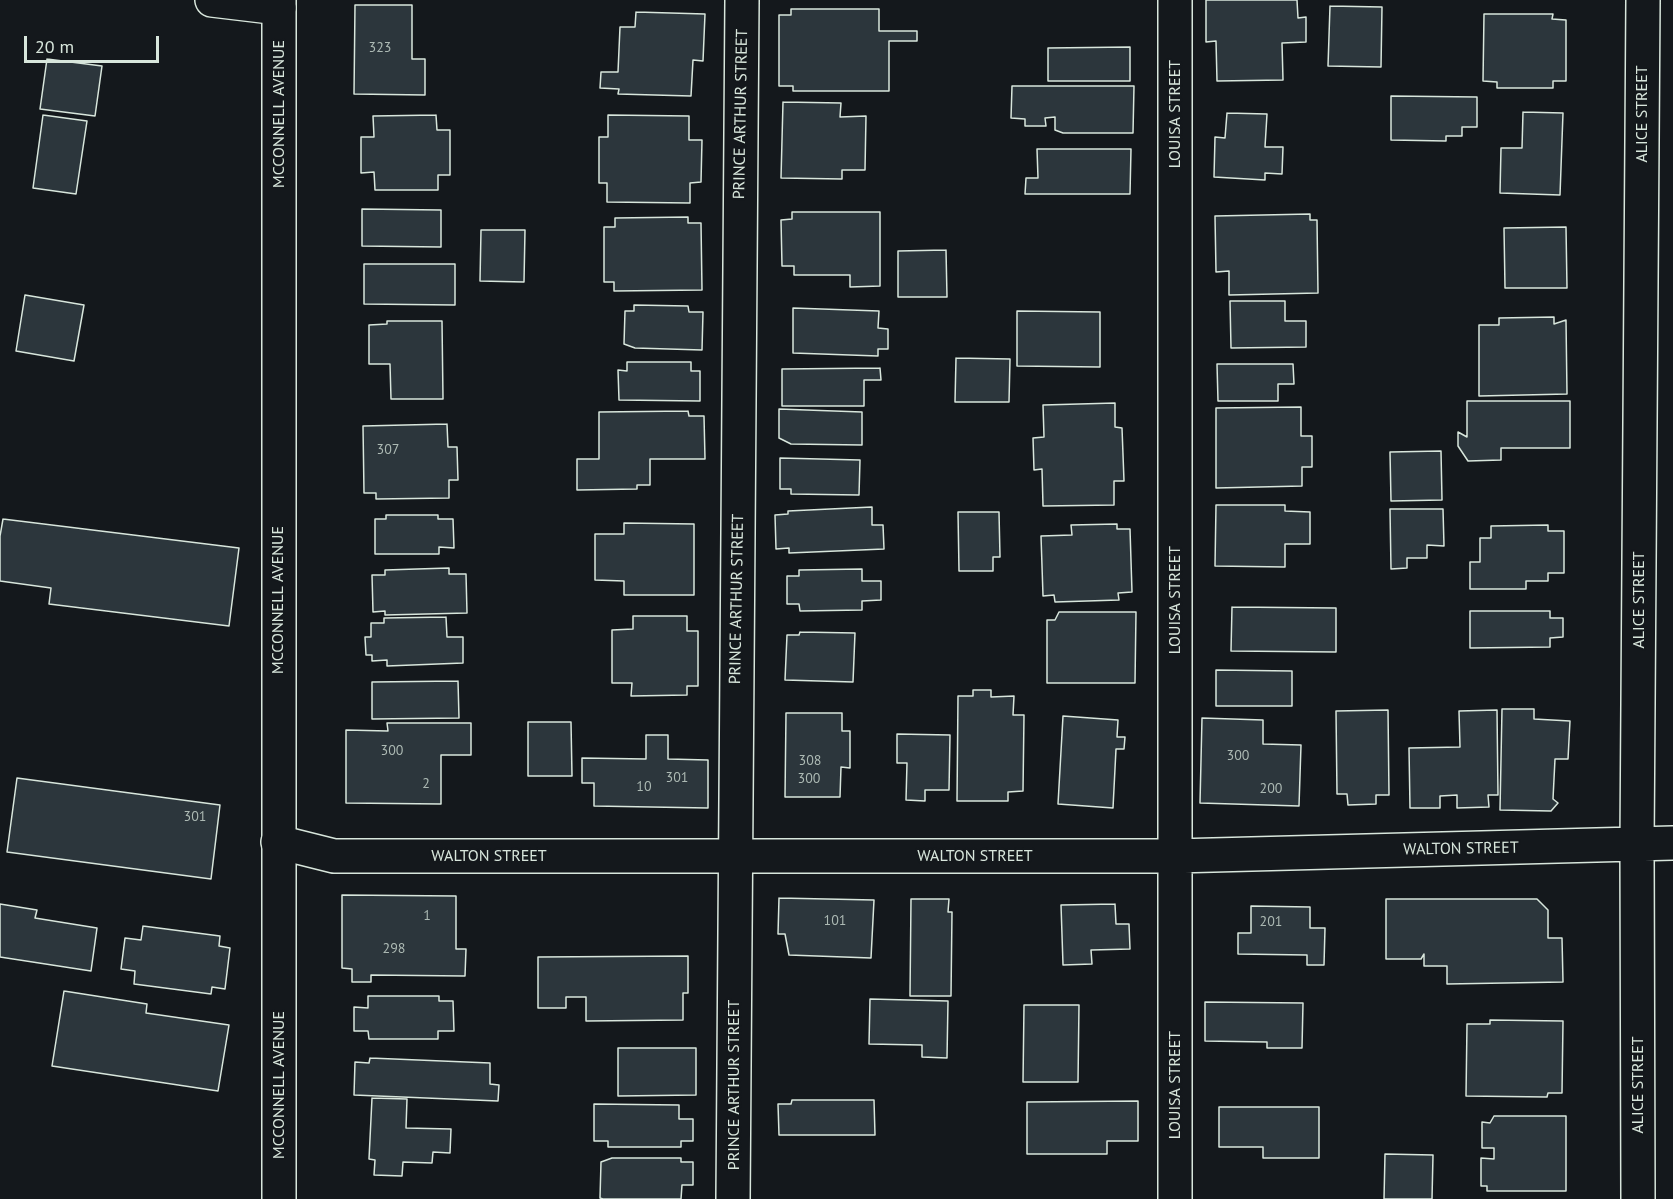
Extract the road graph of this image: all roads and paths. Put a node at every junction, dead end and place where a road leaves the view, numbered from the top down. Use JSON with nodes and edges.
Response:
{"nodes":[{"id":1,"x":212,"y":0,"type":"edge"},
{"id":2,"x":742,"y":0,"type":"edge"},
{"id":3,"x":1175,"y":0,"type":"edge"},
{"id":4,"x":1643,"y":0,"type":"edge"},
{"id":5,"x":279,"y":4,"type":"edge"},
{"id":6,"x":278,"y":843,"type":"junction"},
{"id":7,"x":1673,"y":843,"type":"edge"},
{"id":8,"x":1637,"y":844,"type":"junction"},
{"id":9,"x":734,"y":856,"type":"junction"},
{"id":10,"x":1175,"y":856,"type":"junction"},
{"id":11,"x":279,"y":1199,"type":"edge"},
{"id":12,"x":733,"y":1199,"type":"edge"},
{"id":13,"x":1175,"y":1199,"type":"edge"},
{"id":14,"x":1638,"y":1199,"type":"edge"}],
"edges":[{"from":1,"to":5,"type":"street"},
{"from":2,"to":9,"type":"street","name":"PRINCE ARTHUR STREET"},
{"from":3,"to":10,"type":"street","name":"LOUISA STREET"},
{"from":4,"to":8,"type":"street","name":"ALICE STREET"},
{"from":5,"to":6,"type":"street","name":"MCCONNELL AVENUE"},
{"from":6,"to":9,"type":"street","name":"WALTON STREET"},
{"from":6,"to":11,"type":"street","name":"MCCONNELL AVENUE"},
{"from":7,"to":8,"type":"street","name":"WALTON STREET"},
{"from":8,"to":10,"type":"street","name":"WALTON STREET"},
{"from":8,"to":14,"type":"street","name":"ALICE STREET"},
{"from":9,"to":10,"type":"street","name":"WALTON STREET"},
{"from":9,"to":12,"type":"street","name":"PRINCE ARTHUR STREET"},
{"from":10,"to":13,"type":"street","name":"LOUISA STREET"}]}
